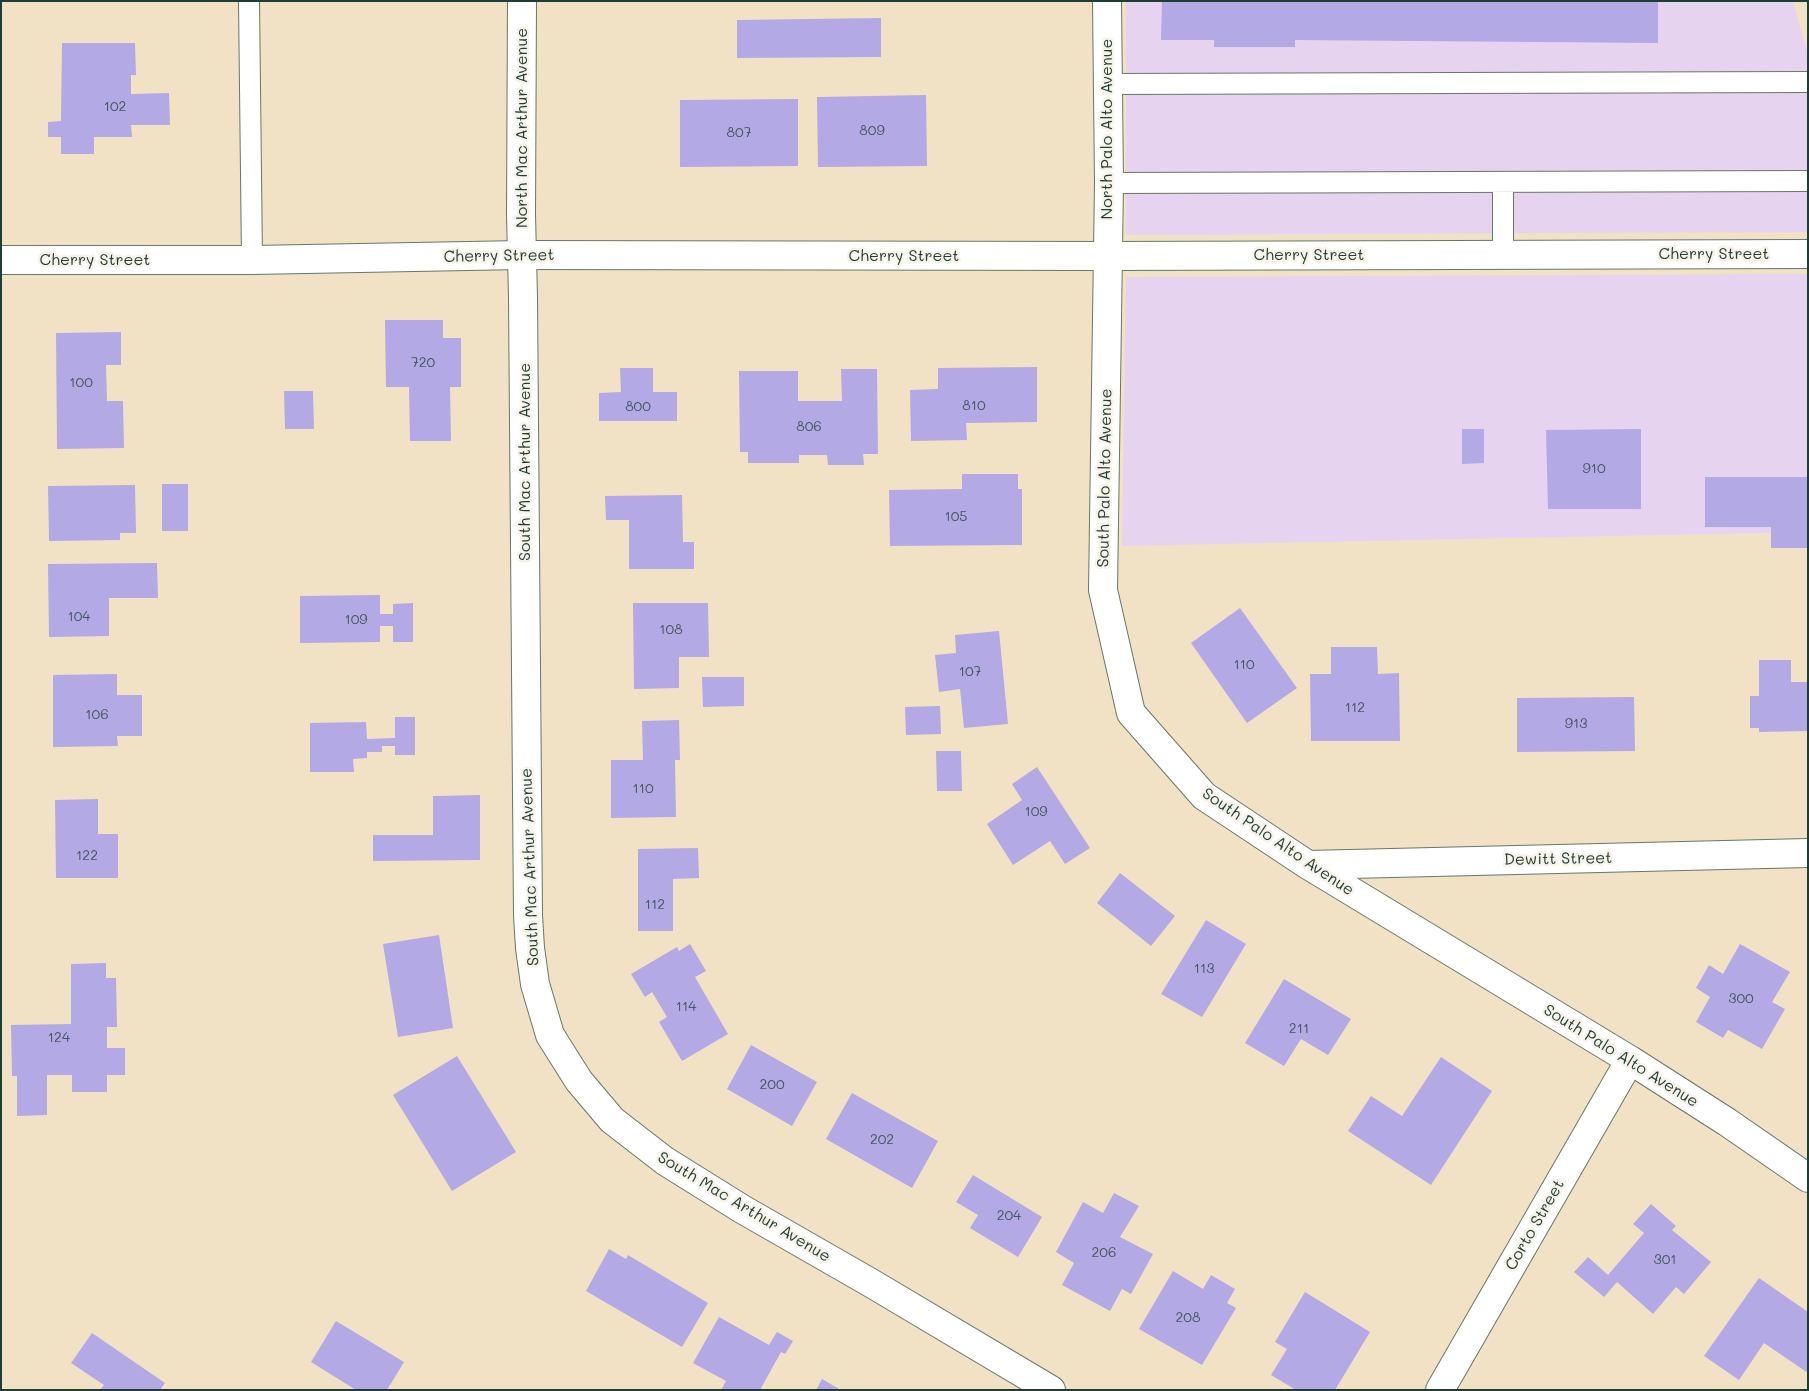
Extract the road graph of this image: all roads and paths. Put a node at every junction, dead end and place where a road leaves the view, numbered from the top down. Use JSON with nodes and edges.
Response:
{"nodes":[{"id":1,"x":249,"y":1,"type":"edge"},
{"id":2,"x":522,"y":1,"type":"edge"},
{"id":3,"x":1107,"y":1,"type":"edge"},
{"id":4,"x":1808,"y":82,"type":"edge"},
{"id":5,"x":1107,"y":84,"type":"junction"},
{"id":6,"x":1808,"y":181,"type":"edge"},
{"id":7,"x":1503,"y":182,"type":"junction"},
{"id":8,"x":1109,"y":183,"type":"junction"},
{"id":9,"x":1808,"y":254,"type":"edge"},
{"id":10,"x":522,"y":255,"type":"junction"},
{"id":11,"x":1503,"y":255,"type":"junction"},
{"id":12,"x":1107,"y":256,"type":"junction"},
{"id":13,"x":1,"y":260,"type":"edge"},
{"id":14,"x":252,"y":260,"type":"junction"},
{"id":15,"x":1808,"y":853,"type":"edge"},
{"id":16,"x":1308,"y":865,"type":"junction"},
{"id":17,"x":1630,"y":1060,"type":"junction"},
{"id":18,"x":1808,"y":1178,"type":"edge"},
{"id":19,"x":1050,"y":1390,"type":"edge"},
{"id":20,"x":1440,"y":1390,"type":"edge"}],
"edges":[{"from":1,"to":14,"type":"lane"},
{"from":2,"to":10,"type":"street","name":"North Mac Arthur Avenue"},
{"from":3,"to":5,"type":"street","name":"North Palo Alto Avenue"},
{"from":4,"to":5,"type":"lane"},
{"from":5,"to":8,"type":"street","name":"North Palo Alto Avenue"},
{"from":6,"to":7,"type":"lane"},
{"from":7,"to":8,"type":"lane"},
{"from":7,"to":11,"type":"lane"},
{"from":8,"to":12,"type":"street","name":"North Palo Alto Avenue"},
{"from":9,"to":11,"type":"street","name":"Cherry Street"},
{"from":10,"to":12,"type":"street","name":"Cherry Street"},
{"from":10,"to":14,"type":"street","name":"Cherry Street"},
{"from":10,"to":19,"type":"street","name":"South Mac Arthur Avenue"},
{"from":11,"to":12,"type":"street","name":"Cherry Street"},
{"from":12,"to":16,"type":"street","name":"South Palo Alto Avenue"},
{"from":13,"to":14,"type":"street","name":"Cherry Street"},
{"from":15,"to":16,"type":"street","name":"Dewitt Street"},
{"from":16,"to":17,"type":"street","name":"South Palo Alto Avenue"},
{"from":17,"to":18,"type":"street","name":"South Palo Alto Avenue"},
{"from":17,"to":20,"type":"street","name":"Corto Street"}]}
